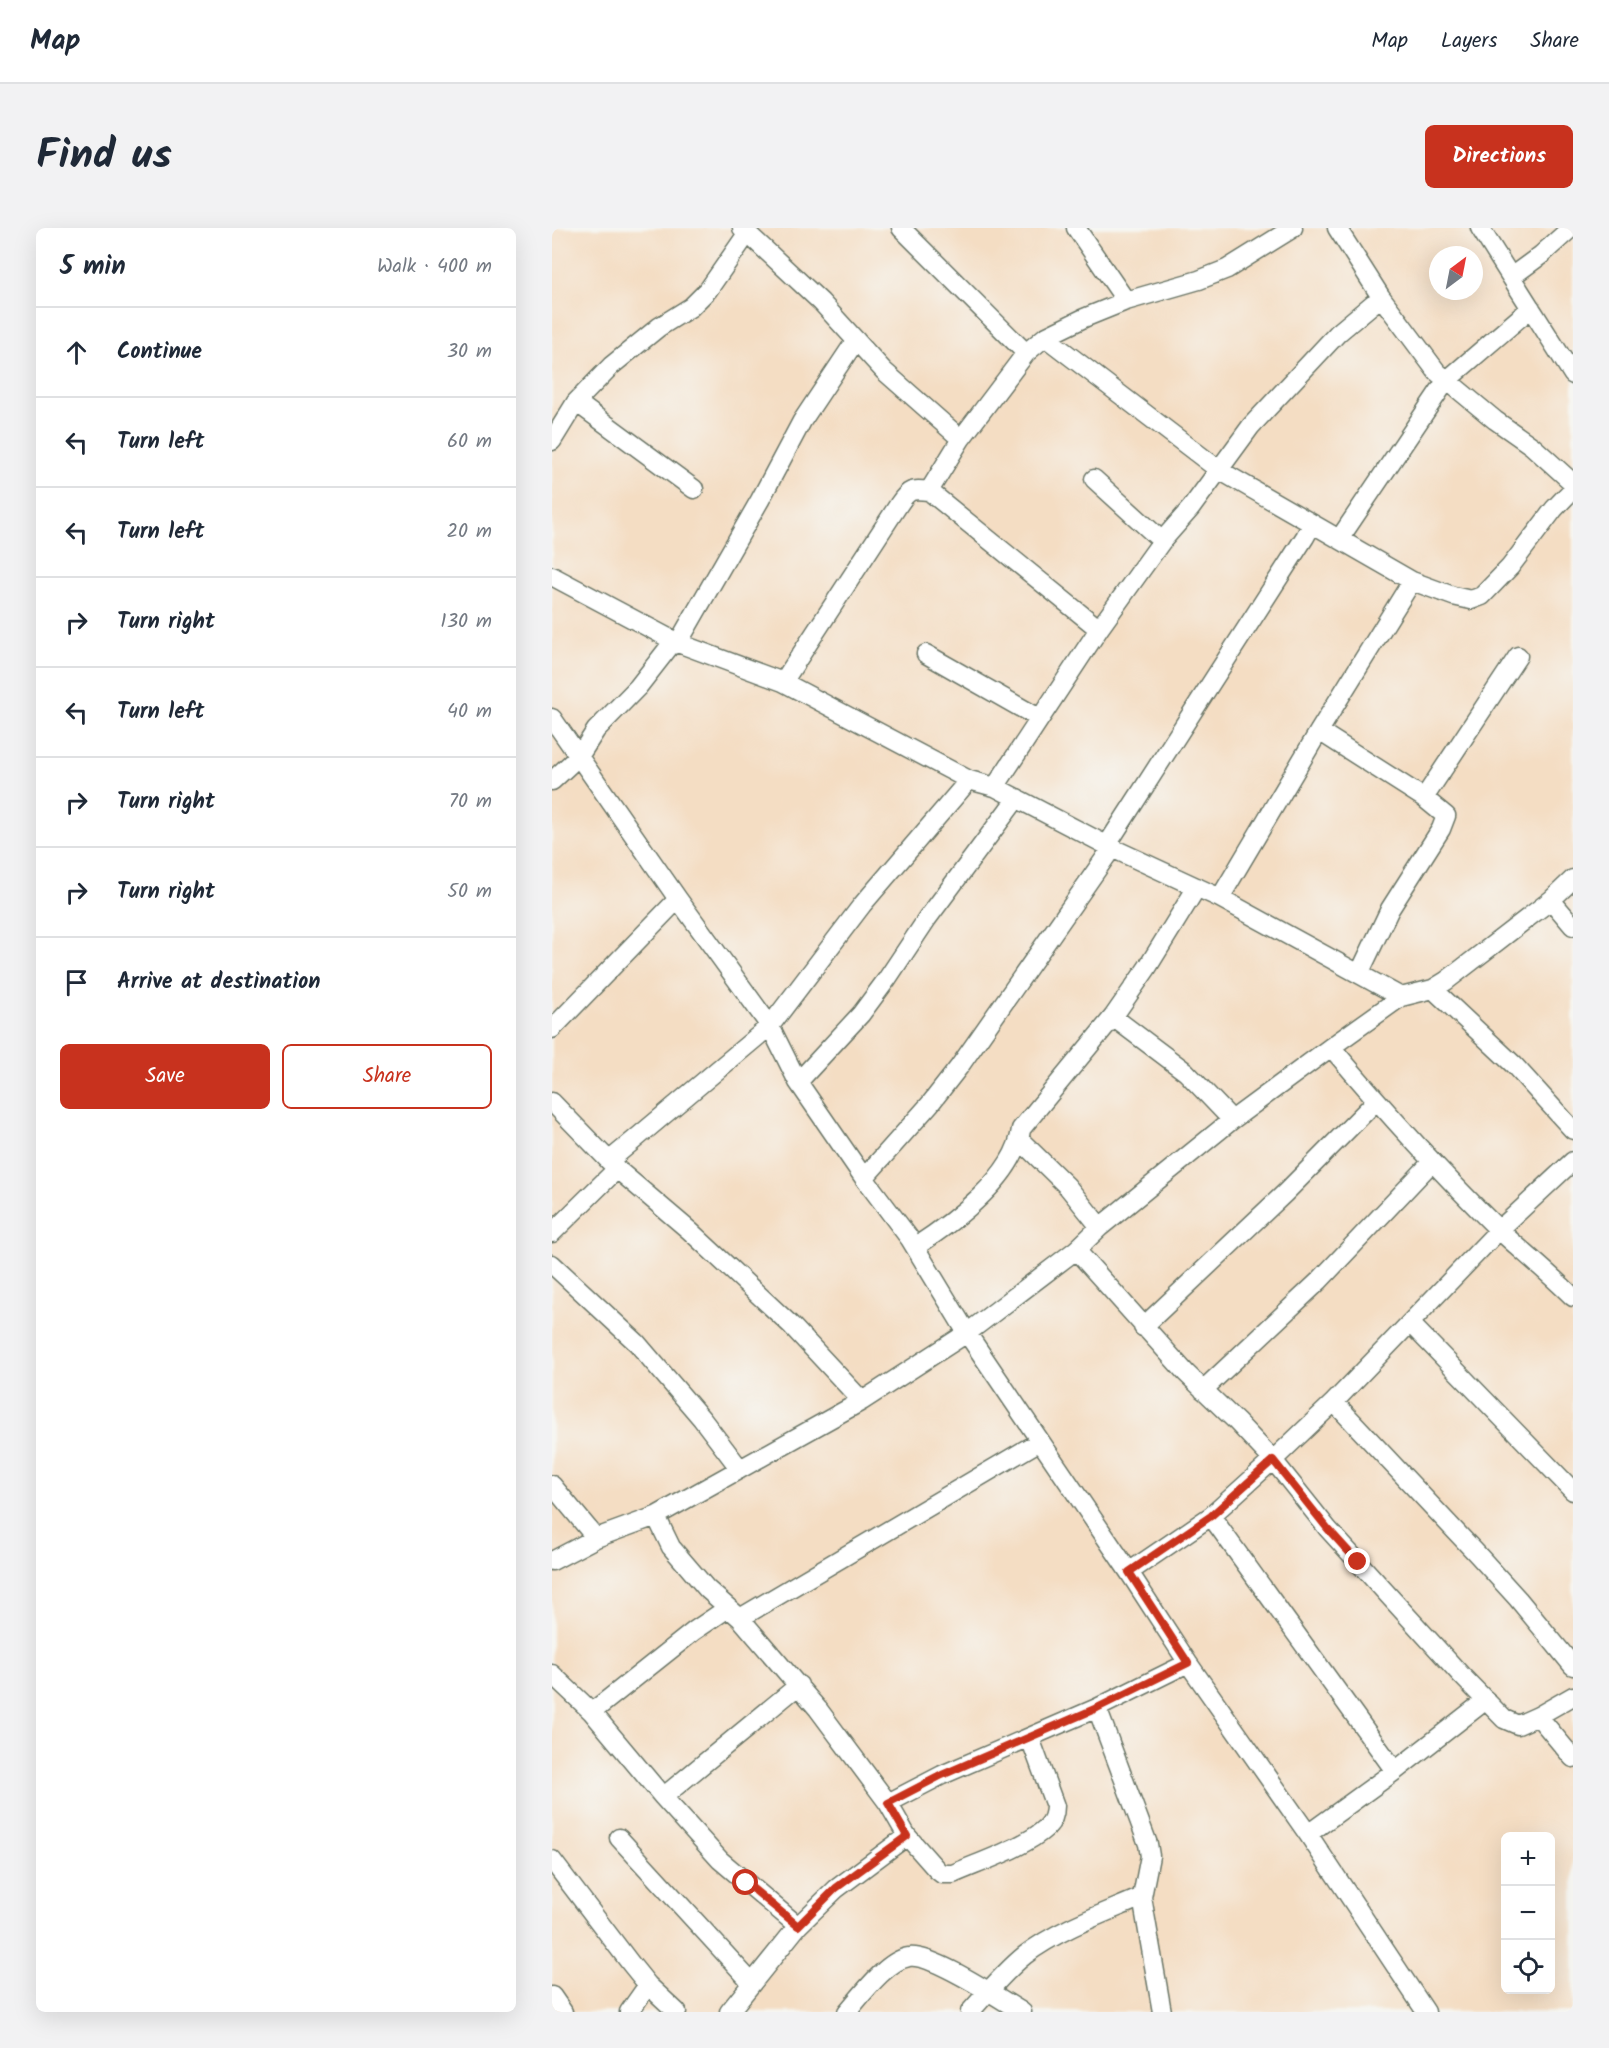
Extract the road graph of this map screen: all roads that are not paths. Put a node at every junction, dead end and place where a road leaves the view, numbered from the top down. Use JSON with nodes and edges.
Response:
{"nodes":[{"id":1,"x":901,"y":228,"type":"edge"},
{"id":2,"x":1076,"y":228,"type":"edge"},
{"id":3,"x":1293,"y":228,"type":"edge"},
{"id":4,"x":1337,"y":228,"type":"edge"},
{"id":5,"x":1480,"y":228,"type":"edge"},
{"id":6,"x":1571,"y":228,"type":"edge"},
{"id":7,"x":745,"y":231,"type":"edge"},
{"id":8,"x":1511,"y":277,"type":"junction"},
{"id":9,"x":1381,"y":297,"type":"junction"},
{"id":10,"x":1126,"y":301,"type":"junction"},
{"id":11,"x":1531,"y":308,"type":"junction"},
{"id":12,"x":1045,"y":337,"type":"junction"},
{"id":13,"x":856,"y":340,"type":"junction"},
{"id":14,"x":1026,"y":353,"type":"junction"},
{"id":15,"x":1573,"y":375,"type":"edge"},
{"id":16,"x":1446,"y":381,"type":"junction"},
{"id":17,"x":576,"y":402,"type":"junction"},
{"id":18,"x":962,"y":439,"type":"junction"},
{"id":19,"x":552,"y":441,"type":"edge"},
{"id":20,"x":1219,"y":470,"type":"junction"},
{"id":21,"x":1094,"y":479,"type":"dead end"},
{"id":22,"x":1573,"y":483,"type":"edge"},
{"id":23,"x":694,"y":489,"type":"dead end"},
{"id":24,"x":1573,"y":489,"type":"edge"},
{"id":25,"x":930,"y":491,"type":"junction"},
{"id":26,"x":1312,"y":524,"type":"junction"},
{"id":27,"x":1340,"y":538,"type":"junction"},
{"id":28,"x":1162,"y":541,"type":"junction"},
{"id":29,"x":552,"y":576,"type":"edge"},
{"id":30,"x":1412,"y":581,"type":"junction"},
{"id":31,"x":1099,"y":629,"type":"junction"},
{"id":32,"x":678,"y":643,"type":"junction"},
{"id":33,"x":926,"y":654,"type":"dead end"},
{"id":34,"x":1518,"y":656,"type":"dead end"},
{"id":35,"x":783,"y":682,"type":"junction"},
{"id":36,"x":552,"y":718,"type":"edge"},
{"id":37,"x":1039,"y":718,"type":"junction"},
{"id":38,"x":1319,"y":731,"type":"junction"},
{"id":39,"x":580,"y":755,"type":"junction"},
{"id":40,"x":969,"y":780,"type":"junction"},
{"id":41,"x":552,"y":781,"type":"edge"},
{"id":42,"x":995,"y":787,"type":"junction"},
{"id":43,"x":1017,"y":798,"type":"junction"},
{"id":44,"x":1424,"y":798,"type":"junction"},
{"id":45,"x":1109,"y":846,"type":"junction"},
{"id":46,"x":1573,"y":879,"type":"edge"},
{"id":47,"x":1197,"y":887,"type":"junction"},
{"id":48,"x":1220,"y":898,"type":"junction"},
{"id":49,"x":678,"y":899,"type":"junction"},
{"id":50,"x":1551,"y":900,"type":"junction"},
{"id":51,"x":1573,"y":926,"type":"edge"},
{"id":52,"x":1359,"y":974,"type":"junction"},
{"id":53,"x":1433,"y":989,"type":"junction"},
{"id":54,"x":1401,"y":997,"type":"junction"},
{"id":55,"x":1113,"y":1017,"type":"junction"},
{"id":56,"x":770,"y":1026,"type":"junction"},
{"id":57,"x":552,"y":1029,"type":"edge"},
{"id":58,"x":1331,"y":1047,"type":"junction"},
{"id":59,"x":798,"y":1082,"type":"junction"},
{"id":60,"x":1376,"y":1101,"type":"junction"},
{"id":61,"x":552,"y":1102,"type":"edge"},
{"id":62,"x":1232,"y":1120,"type":"junction"},
{"id":63,"x":1573,"y":1130,"type":"edge"},
{"id":64,"x":1020,"y":1140,"type":"junction"},
{"id":65,"x":1573,"y":1161,"type":"edge"},
{"id":66,"x":1432,"y":1162,"type":"junction"},
{"id":67,"x":613,"y":1165,"type":"junction"},
{"id":68,"x":864,"y":1178,"type":"junction"},
{"id":69,"x":1100,"y":1227,"type":"junction"},
{"id":70,"x":1499,"y":1230,"type":"junction"},
{"id":71,"x":552,"y":1233,"type":"edge"},
{"id":72,"x":915,"y":1247,"type":"junction"},
{"id":73,"x":1076,"y":1250,"type":"junction"},
{"id":74,"x":552,"y":1264,"type":"edge"},
{"id":75,"x":1573,"y":1297,"type":"edge"},
{"id":76,"x":1410,"y":1323,"type":"junction"},
{"id":77,"x":1143,"y":1327,"type":"junction"},
{"id":78,"x":966,"y":1333,"type":"junction"},
{"id":79,"x":1203,"y":1390,"type":"junction"},
{"id":80,"x":862,"y":1401,"type":"junction"},
{"id":81,"x":1334,"y":1402,"type":"junction"},
{"id":82,"x":1040,"y":1441,"type":"junction"},
{"id":83,"x":1273,"y":1460,"type":"junction"},
{"id":84,"x":740,"y":1469,"type":"junction"},
{"id":85,"x":552,"y":1485,"type":"edge"},
{"id":86,"x":1573,"y":1491,"type":"edge"},
{"id":87,"x":656,"y":1516,"type":"junction"},
{"id":88,"x":1211,"y":1516,"type":"junction"},
{"id":89,"x":596,"y":1538,"type":"junction"},
{"id":90,"x":552,"y":1561,"type":"edge"},
{"id":91,"x":1129,"y":1572,"type":"junction"},
{"id":92,"x":734,"y":1613,"type":"junction"},
{"id":93,"x":1188,"y":1663,"type":"junction"},
{"id":94,"x":1573,"y":1666,"type":"edge"},
{"id":95,"x":552,"y":1674,"type":"edge"},
{"id":96,"x":799,"y":1685,"type":"junction"},
{"id":97,"x":1573,"y":1696,"type":"edge"},
{"id":98,"x":1486,"y":1700,"type":"junction"},
{"id":99,"x":1097,"y":1708,"type":"junction"},
{"id":100,"x":592,"y":1712,"type":"junction"},
{"id":101,"x":1538,"y":1716,"type":"junction"},
{"id":102,"x":1030,"y":1738,"type":"junction"},
{"id":103,"x":1573,"y":1758,"type":"edge"},
{"id":104,"x":1395,"y":1771,"type":"junction"},
{"id":105,"x":663,"y":1797,"type":"junction"},
{"id":106,"x":888,"y":1803,"type":"junction"},
{"id":107,"x":1308,"y":1834,"type":"junction"},
{"id":108,"x":907,"y":1836,"type":"junction"},
{"id":109,"x":619,"y":1838,"type":"dead end"},
{"id":110,"x":552,"y":1860,"type":"edge"},
{"id":111,"x":1142,"y":1897,"type":"junction"},
{"id":112,"x":798,"y":1926,"type":"junction"},
{"id":113,"x":752,"y":1983,"type":"junction"},
{"id":114,"x":648,"y":1985,"type":"junction"},
{"id":115,"x":989,"y":1991,"type":"junction"},
{"id":116,"x":552,"y":1996,"type":"edge"},
{"id":117,"x":563,"y":2012,"type":"edge"},
{"id":118,"x":629,"y":2012,"type":"edge"},
{"id":119,"x":677,"y":2012,"type":"edge"},
{"id":120,"x":729,"y":2012,"type":"edge"},
{"id":121,"x":847,"y":2012,"type":"edge"},
{"id":122,"x":970,"y":2012,"type":"edge"},
{"id":123,"x":1022,"y":2012,"type":"edge"},
{"id":124,"x":1162,"y":2012,"type":"edge"},
{"id":125,"x":1426,"y":2012,"type":"edge"}],
"edges":[{"from":1,"to":14,"type":"street"},
{"from":2,"to":10,"type":"street"},
{"from":3,"to":10,"type":"street"},
{"from":4,"to":9,"type":"street"},
{"from":5,"to":8,"type":"street"},
{"from":6,"to":8,"type":"street"},
{"from":7,"to":13,"type":"street"},
{"from":7,"to":17,"type":"street"},
{"from":8,"to":11,"type":"street"},
{"from":9,"to":16,"type":"street"},
{"from":9,"to":20,"type":"street"},
{"from":10,"to":12,"type":"street"},
{"from":11,"to":15,"type":"street"},
{"from":11,"to":16,"type":"street"},
{"from":12,"to":14,"type":"street"},
{"from":12,"to":20,"type":"street"},
{"from":13,"to":18,"type":"street"},
{"from":13,"to":32,"type":"street"},
{"from":14,"to":18,"type":"street"},
{"from":16,"to":22,"type":"street"},
{"from":16,"to":27,"type":"street"},
{"from":17,"to":19,"type":"street"},
{"from":17,"to":23,"type":"street"},
{"from":18,"to":25,"type":"street"},
{"from":20,"to":26,"type":"street"},
{"from":20,"to":28,"type":"street"},
{"from":21,"to":28,"type":"street"},
{"from":24,"to":30,"type":"street"},
{"from":25,"to":31,"type":"street"},
{"from":25,"to":35,"type":"street"},
{"from":26,"to":27,"type":"street"},
{"from":26,"to":45,"type":"street"},
{"from":27,"to":30,"type":"street"},
{"from":28,"to":31,"type":"street"},
{"from":29,"to":32,"type":"street"},
{"from":30,"to":38,"type":"street"},
{"from":31,"to":37,"type":"street"},
{"from":32,"to":35,"type":"street"},
{"from":32,"to":39,"type":"street"},
{"from":33,"to":37,"type":"street"},
{"from":34,"to":44,"type":"street"},
{"from":35,"to":40,"type":"street"},
{"from":36,"to":39,"type":"street"},
{"from":37,"to":42,"type":"street"},
{"from":38,"to":44,"type":"street"},
{"from":38,"to":48,"type":"street"},
{"from":39,"to":41,"type":"street"},
{"from":39,"to":49,"type":"street"},
{"from":40,"to":42,"type":"street"},
{"from":40,"to":56,"type":"street"},
{"from":42,"to":43,"type":"street"},
{"from":43,"to":45,"type":"street"},
{"from":43,"to":59,"type":"street"},
{"from":44,"to":52,"type":"street"},
{"from":45,"to":47,"type":"street"},
{"from":45,"to":68,"type":"street"},
{"from":46,"to":50,"type":"street"},
{"from":47,"to":48,"type":"street"},
{"from":47,"to":55,"type":"street"},
{"from":48,"to":52,"type":"street"},
{"from":49,"to":56,"type":"street"},
{"from":49,"to":57,"type":"street"},
{"from":50,"to":51,"type":"street"},
{"from":50,"to":53,"type":"street"},
{"from":52,"to":54,"type":"street"},
{"from":53,"to":54,"type":"street"},
{"from":53,"to":63,"type":"street"},
{"from":54,"to":58,"type":"street"},
{"from":55,"to":62,"type":"street"},
{"from":55,"to":64,"type":"street"},
{"from":56,"to":59,"type":"street"},
{"from":56,"to":67,"type":"street"},
{"from":58,"to":60,"type":"street"},
{"from":58,"to":62,"type":"street"},
{"from":59,"to":68,"type":"street"},
{"from":60,"to":66,"type":"street"},
{"from":60,"to":77,"type":"street"},
{"from":61,"to":67,"type":"street"},
{"from":62,"to":69,"type":"street"},
{"from":64,"to":69,"type":"street"},
{"from":64,"to":72,"type":"street"},
{"from":65,"to":70,"type":"street"},
{"from":66,"to":70,"type":"street"},
{"from":66,"to":79,"type":"street"},
{"from":67,"to":71,"type":"street"},
{"from":67,"to":80,"type":"street"},
{"from":68,"to":72,"type":"street"},
{"from":69,"to":73,"type":"street"},
{"from":70,"to":75,"type":"street"},
{"from":70,"to":76,"type":"street"},
{"from":72,"to":78,"type":"street"},
{"from":73,"to":77,"type":"street"},
{"from":73,"to":78,"type":"street"},
{"from":74,"to":84,"type":"street"},
{"from":76,"to":81,"type":"street"},
{"from":76,"to":86,"type":"street"},
{"from":77,"to":79,"type":"street"},
{"from":78,"to":80,"type":"street"},
{"from":78,"to":82,"type":"street"},
{"from":79,"to":83,"type":"street"},
{"from":80,"to":84,"type":"street"},
{"from":81,"to":83,"type":"street"},
{"from":81,"to":94,"type":"street"},
{"from":82,"to":91,"type":"street"},
{"from":82,"to":92,"type":"street"},
{"from":83,"to":88,"type":"street"},
{"from":83,"to":98,"type":"street"},
{"from":84,"to":87,"type":"street"},
{"from":85,"to":89,"type":"street"},
{"from":87,"to":89,"type":"street"},
{"from":87,"to":92,"type":"street"},
{"from":88,"to":91,"type":"street"},
{"from":88,"to":104,"type":"street"},
{"from":89,"to":90,"type":"street"},
{"from":91,"to":93,"type":"street"},
{"from":92,"to":96,"type":"street"},
{"from":92,"to":100,"type":"street"},
{"from":93,"to":99,"type":"street"},
{"from":93,"to":107,"type":"street"},
{"from":95,"to":100,"type":"street"},
{"from":96,"to":105,"type":"street"},
{"from":96,"to":106,"type":"street"},
{"from":97,"to":101,"type":"street"},
{"from":98,"to":101,"type":"street"},
{"from":98,"to":104,"type":"street"},
{"from":99,"to":102,"type":"street"},
{"from":99,"to":111,"type":"street"},
{"from":100,"to":105,"type":"street"},
{"from":101,"to":103,"type":"street"},
{"from":102,"to":106,"type":"street"},
{"from":102,"to":108,"type":"street"},
{"from":104,"to":107,"type":"street"},
{"from":105,"to":112,"type":"street"},
{"from":106,"to":108,"type":"street"},
{"from":107,"to":125,"type":"street"},
{"from":108,"to":112,"type":"street"},
{"from":109,"to":113,"type":"street"},
{"from":110,"to":114,"type":"street"},
{"from":111,"to":115,"type":"street"},
{"from":111,"to":124,"type":"street"},
{"from":112,"to":113,"type":"street"},
{"from":113,"to":120,"type":"street"},
{"from":114,"to":118,"type":"street"},
{"from":114,"to":119,"type":"street"},
{"from":115,"to":121,"type":"street"},
{"from":115,"to":122,"type":"street"},
{"from":115,"to":123,"type":"street"},
{"from":116,"to":117,"type":"street"}]}
